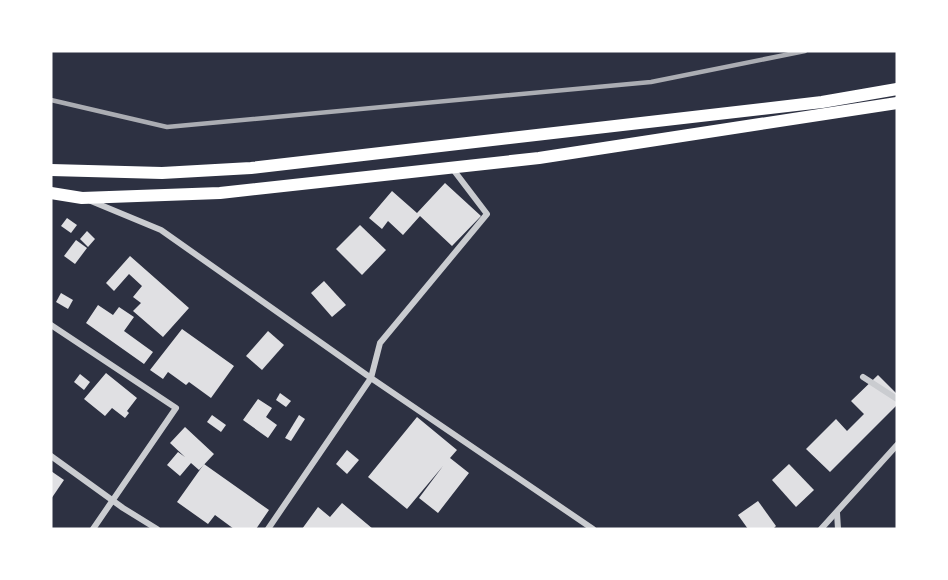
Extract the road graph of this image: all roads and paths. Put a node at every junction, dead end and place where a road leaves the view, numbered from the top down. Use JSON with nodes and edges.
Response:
{"nodes":[{"id":1,"x":897,"y":89,"type":"edge"},
{"id":2,"x":897,"y":103,"type":"edge"},
{"id":3,"x":452,"y":167,"type":"junction"},
{"id":4,"x":51,"y":170,"type":"edge"},
{"id":5,"x":51,"y":193,"type":"edge"},
{"id":6,"x":82,"y":198,"type":"junction"},
{"id":7,"x":51,"y":325,"type":"edge"},
{"id":8,"x":863,"y":377,"type":"dead end"},
{"id":9,"x":372,"y":378,"type":"junction"},
{"id":10,"x":897,"y":399,"type":"edge"},
{"id":11,"x":897,"y":445,"type":"edge"},
{"id":12,"x":51,"y":456,"type":"edge"},
{"id":13,"x":113,"y":500,"type":"junction"},
{"id":14,"x":837,"y":513,"type":"junction"},
{"id":15,"x":93,"y":529,"type":"edge"},
{"id":16,"x":157,"y":529,"type":"edge"},
{"id":17,"x":268,"y":529,"type":"edge"},
{"id":18,"x":593,"y":529,"type":"edge"},
{"id":19,"x":821,"y":529,"type":"edge"},
{"id":20,"x":838,"y":529,"type":"edge"}],
"edges":[{"from":1,"to":4,"type":"highway"},
{"from":2,"to":3,"type":"highway"},
{"from":3,"to":6,"type":"highway"},
{"from":3,"to":9,"type":"street"},
{"from":5,"to":6,"type":"highway"},
{"from":6,"to":9,"type":"street"},
{"from":7,"to":13,"type":"street"},
{"from":8,"to":10,"type":"street"},
{"from":9,"to":17,"type":"street"},
{"from":9,"to":18,"type":"street"},
{"from":11,"to":14,"type":"street"},
{"from":12,"to":13,"type":"street"},
{"from":13,"to":15,"type":"street"},
{"from":13,"to":16,"type":"street"},
{"from":14,"to":19,"type":"street"},
{"from":14,"to":20,"type":"street"}]}
